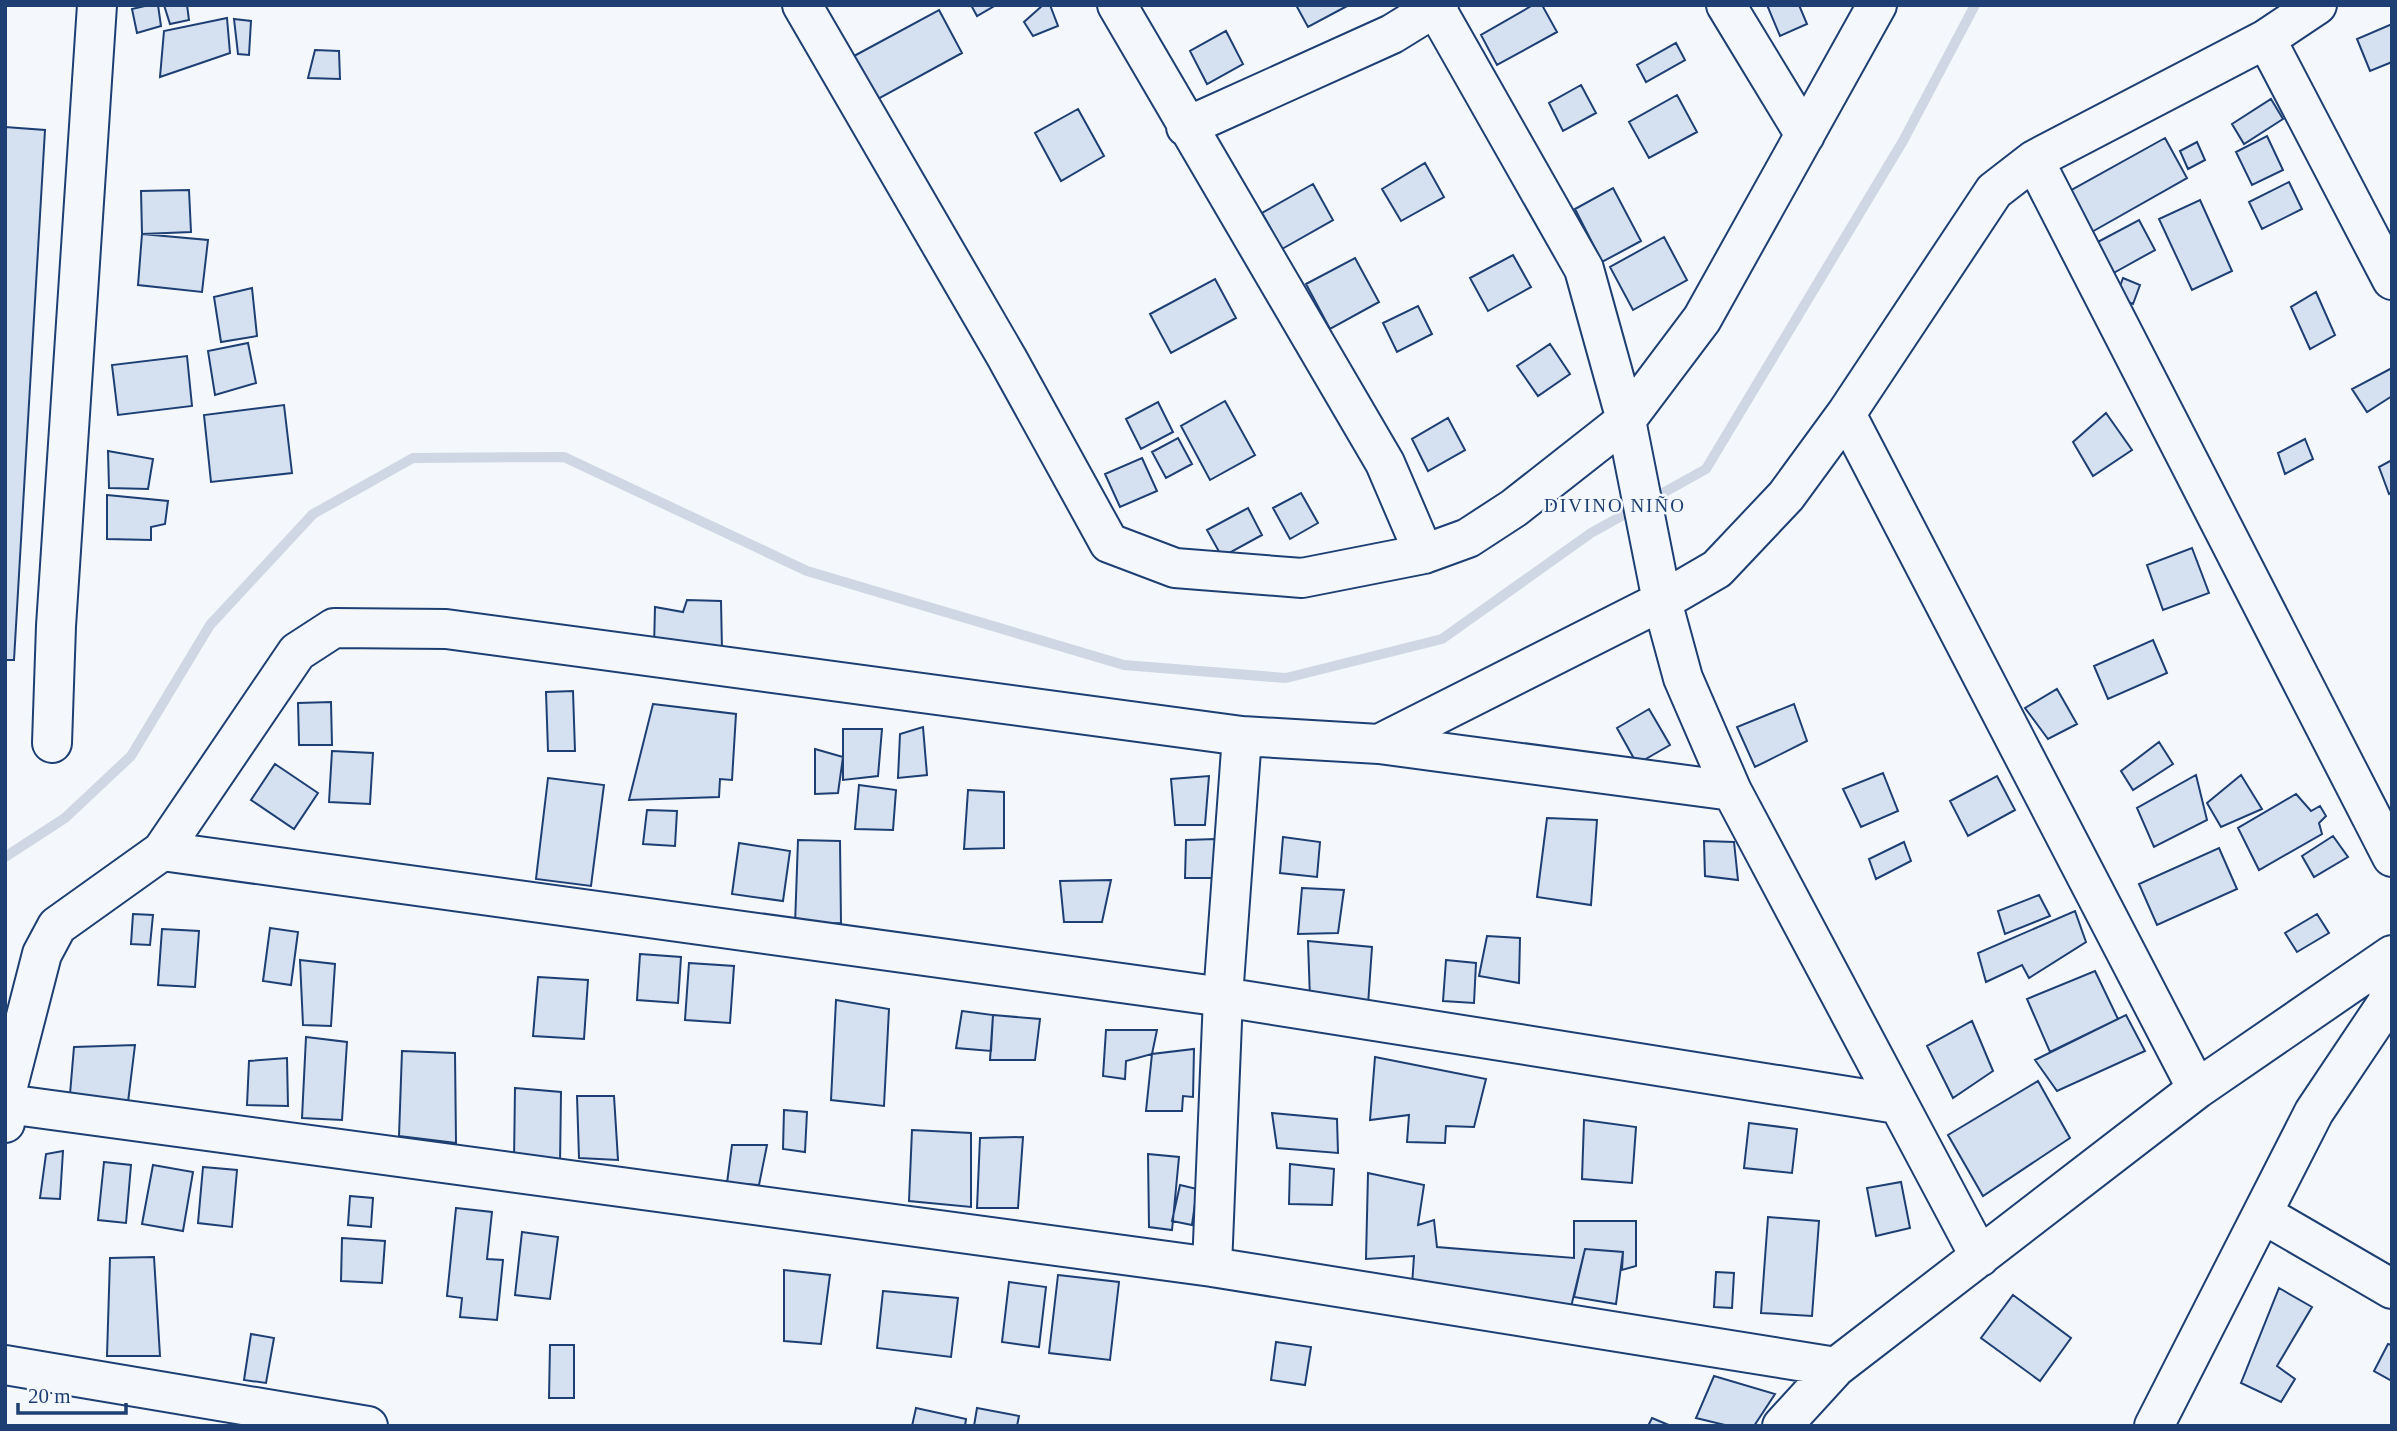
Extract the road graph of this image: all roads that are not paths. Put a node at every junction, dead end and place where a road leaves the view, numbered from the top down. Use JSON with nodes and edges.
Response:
{"nodes":[{"id":1,"x":97,"y":5,"type":"edge"},
{"id":2,"x":802,"y":5,"type":"edge"},
{"id":3,"x":1117,"y":5,"type":"edge"},
{"id":4,"x":1726,"y":5,"type":"edge"},
{"id":5,"x":1877,"y":5,"type":"edge"},
{"id":6,"x":2317,"y":5,"type":"edge"},
{"id":7,"x":1436,"y":6,"type":"edge"},
{"id":8,"x":2266,"y":39,"type":"junction"},
{"id":9,"x":1186,"y":127,"type":"junction"},
{"id":10,"x":1805,"y":135,"type":"junction"},
{"id":11,"x":2034,"y":160,"type":"junction"},
{"id":12,"x":2392,"y":280,"type":"edge"},
{"id":13,"x":1846,"y":414,"type":"junction"},
{"id":14,"x":1626,"y":420,"type":"junction"},
{"id":15,"x":1424,"y":554,"type":"junction"},
{"id":16,"x":1659,"y":584,"type":"junction"},
{"id":17,"x":1242,"y":736,"type":"junction"},
{"id":18,"x":52,"y":743,"type":"dead end"},
{"id":19,"x":1379,"y":744,"type":"junction"},
{"id":20,"x":1732,"y":791,"type":"junction"},
{"id":21,"x":162,"y":851,"type":"junction"},
{"id":22,"x":2392,"y":857,"type":"edge"},
{"id":23,"x":2392,"y":956,"type":"edge"},
{"id":24,"x":2392,"y":979,"type":"edge"},
{"id":25,"x":1223,"y":997,"type":"junction"},
{"id":26,"x":2197,"y":1089,"type":"junction"},
{"id":27,"x":6,"y":1100,"type":"edge"},
{"id":28,"x":1897,"y":1104,"type":"junction"},
{"id":29,"x":2263,"y":1214,"type":"junction"},
{"id":30,"x":1980,"y":1257,"type":"junction"},
{"id":31,"x":1212,"y":1267,"type":"junction"},
{"id":32,"x":2392,"y":1289,"type":"edge"},
{"id":33,"x":5,"y":1365,"type":"edge"},
{"id":34,"x":1836,"y":1367,"type":"junction"},
{"id":35,"x":1795,"y":1422,"type":"edge"},
{"id":36,"x":368,"y":1426,"type":"edge"},
{"id":37,"x":2154,"y":1426,"type":"edge"}],
"edges":[{"from":1,"to":18,"type":"street"},
{"from":2,"to":15,"type":"street"},
{"from":3,"to":9,"type":"street"},
{"from":4,"to":10,"type":"street"},
{"from":5,"to":10,"type":"street"},
{"from":6,"to":8,"type":"street"},
{"from":7,"to":9,"type":"street"},
{"from":7,"to":14,"type":"street"},
{"from":8,"to":11,"type":"street"},
{"from":8,"to":12,"type":"street"},
{"from":9,"to":15,"type":"street"},
{"from":10,"to":14,"type":"street"},
{"from":11,"to":13,"type":"street"},
{"from":11,"to":22,"type":"street"},
{"from":13,"to":16,"type":"street"},
{"from":13,"to":26,"type":"street"},
{"from":14,"to":15,"type":"street"},
{"from":14,"to":16,"type":"street"},
{"from":16,"to":19,"type":"street"},
{"from":16,"to":20,"type":"street"},
{"from":17,"to":19,"type":"street"},
{"from":17,"to":21,"type":"street"},
{"from":17,"to":25,"type":"street"},
{"from":19,"to":20,"type":"street"},
{"from":20,"to":28,"type":"street"},
{"from":21,"to":25,"type":"street"},
{"from":21,"to":27,"type":"street"},
{"from":23,"to":26,"type":"street"},
{"from":24,"to":29,"type":"street"},
{"from":25,"to":28,"type":"street"},
{"from":25,"to":31,"type":"street"},
{"from":26,"to":30,"type":"street"},
{"from":27,"to":31,"type":"street"},
{"from":28,"to":30,"type":"street"},
{"from":29,"to":32,"type":"street"},
{"from":29,"to":37,"type":"street"},
{"from":30,"to":34,"type":"street"},
{"from":31,"to":34,"type":"street"},
{"from":33,"to":36,"type":"street"},
{"from":34,"to":35,"type":"street"}]}
